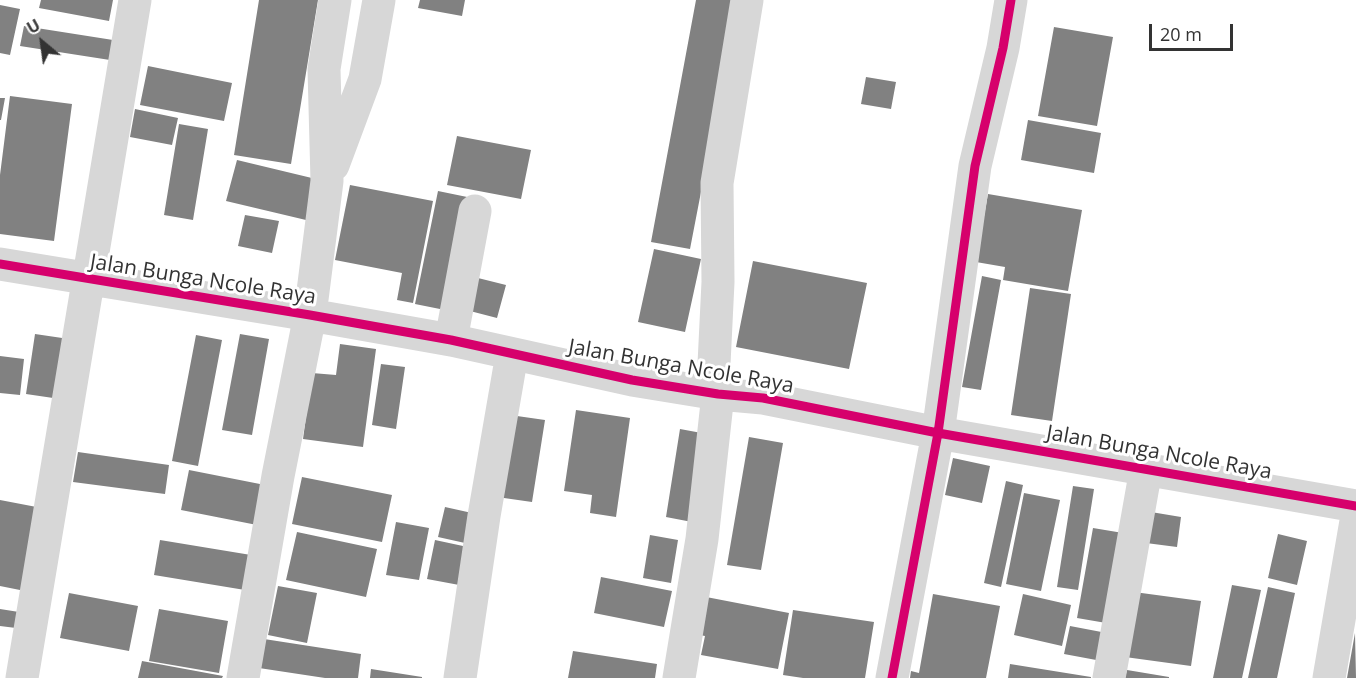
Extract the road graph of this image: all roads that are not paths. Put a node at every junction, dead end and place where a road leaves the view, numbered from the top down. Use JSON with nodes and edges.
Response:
{"nodes":[{"id":1,"x":135,"y":0,"type":"edge"},
{"id":2,"x":335,"y":0,"type":"edge"},
{"id":3,"x":379,"y":0,"type":"edge"},
{"id":4,"x":747,"y":0,"type":"edge"},
{"id":5,"x":1011,"y":0,"type":"edge"},
{"id":6,"x":327,"y":181,"type":"junction"},
{"id":7,"x":475,"y":211,"type":"dead end"},
{"id":8,"x":0,"y":264,"type":"edge"},
{"id":9,"x":89,"y":280,"type":"junction"},
{"id":10,"x":310,"y":315,"type":"junction"},
{"id":11,"x":451,"y":340,"type":"junction"},
{"id":12,"x":512,"y":354,"type":"junction"},
{"id":13,"x":718,"y":394,"type":"junction"},
{"id":14,"x":938,"y":433,"type":"junction"},
{"id":15,"x":1146,"y":469,"type":"junction"},
{"id":16,"x":1356,"y":506,"type":"edge"},
{"id":17,"x":1356,"y":521,"type":"edge"},
{"id":18,"x":22,"y":678,"type":"edge"},
{"id":19,"x":243,"y":678,"type":"edge"},
{"id":20,"x":460,"y":678,"type":"edge"},
{"id":21,"x":679,"y":678,"type":"edge"},
{"id":22,"x":892,"y":678,"type":"edge"},
{"id":23,"x":1109,"y":678,"type":"edge"},
{"id":24,"x":1329,"y":678,"type":"edge"}],
"edges":[{"from":1,"to":9,"type":"street"},
{"from":2,"to":6,"type":"street"},
{"from":3,"to":6,"type":"street"},
{"from":4,"to":13,"type":"street"},
{"from":5,"to":14,"type":"street"},
{"from":6,"to":10,"type":"street"},
{"from":7,"to":11,"type":"street"},
{"from":8,"to":9,"type":"street","name":"Jalan Bunga Ncole Raya"},
{"from":9,"to":10,"type":"street","name":"Jalan Bunga Ncole Raya"},
{"from":9,"to":18,"type":"street"},
{"from":10,"to":11,"type":"street","name":"Jalan Bunga Ncole Raya"},
{"from":10,"to":19,"type":"street"},
{"from":11,"to":12,"type":"street","name":"Jalan Bunga Ncole Raya"},
{"from":12,"to":13,"type":"street","name":"Jalan Bunga Ncole Raya"},
{"from":12,"to":20,"type":"street"},
{"from":13,"to":14,"type":"street","name":"Jalan Bunga Ncole Raya"},
{"from":13,"to":21,"type":"street"},
{"from":14,"to":15,"type":"street","name":"Jalan Bunga Ncole Raya"},
{"from":14,"to":22,"type":"street"},
{"from":15,"to":16,"type":"street","name":"Jalan Bunga Ncole Raya"},
{"from":15,"to":23,"type":"street"},
{"from":17,"to":24,"type":"street"}]}
